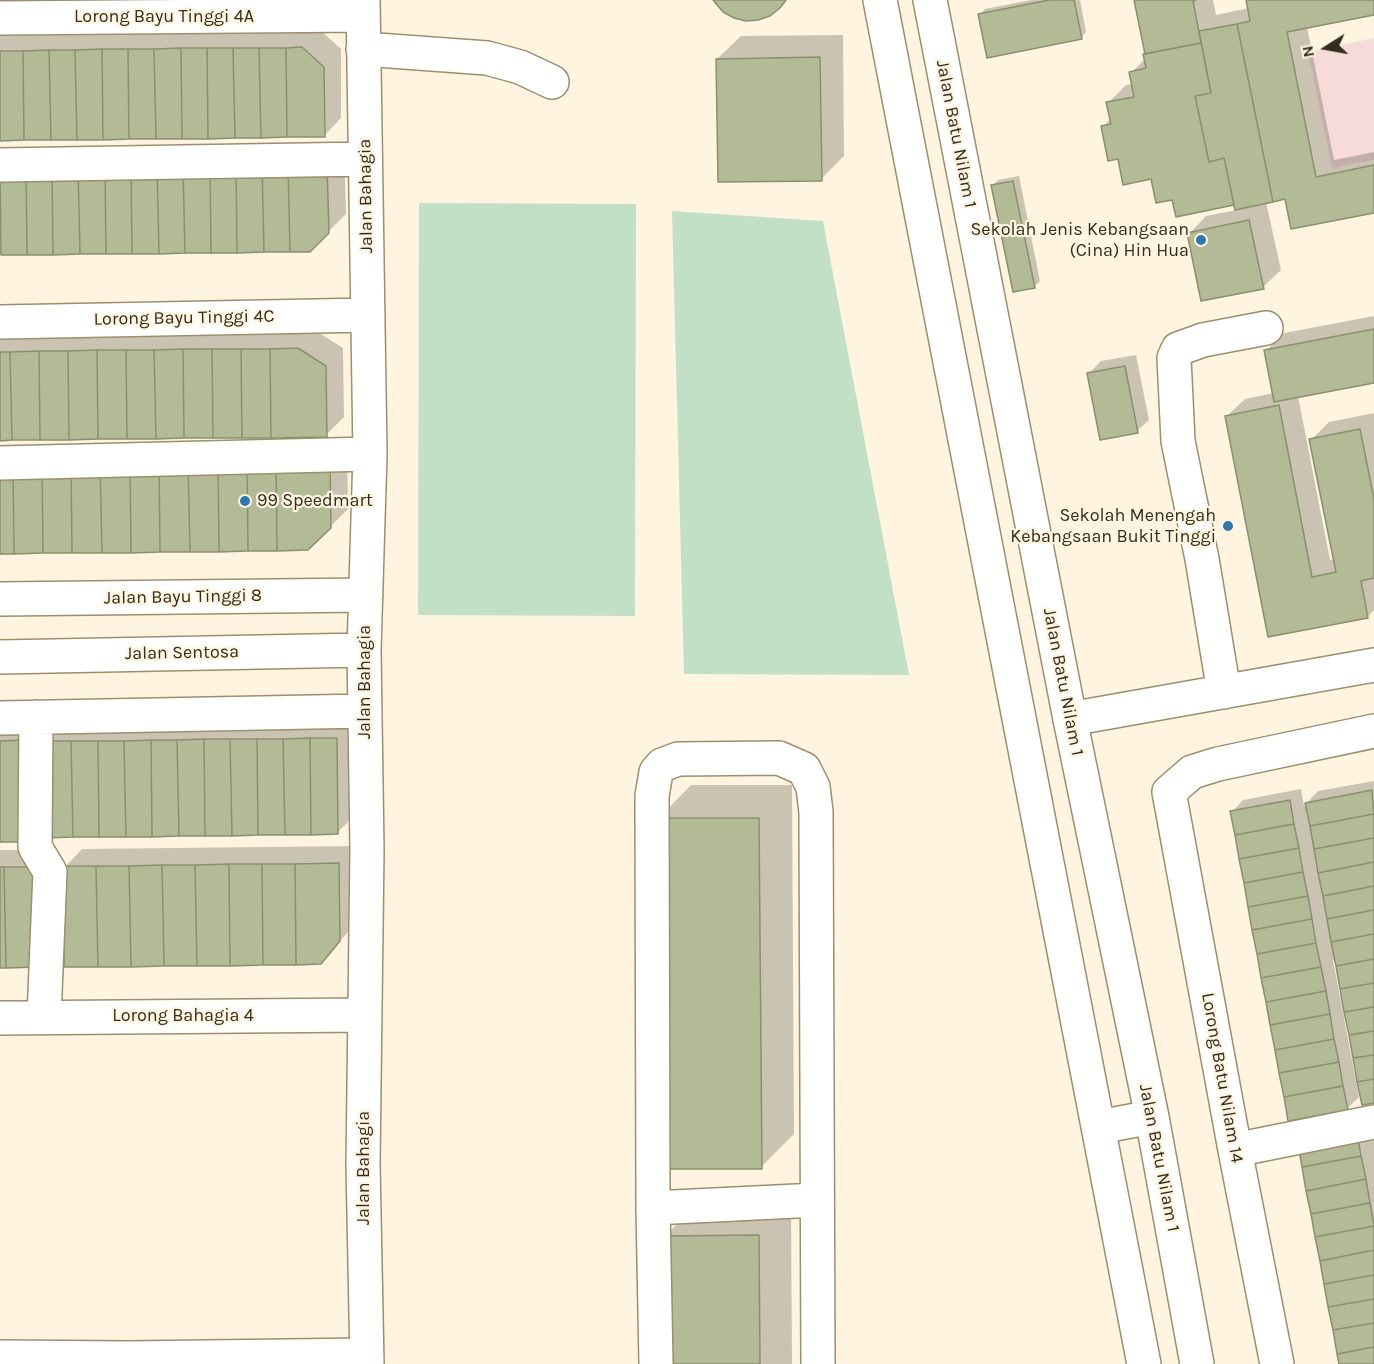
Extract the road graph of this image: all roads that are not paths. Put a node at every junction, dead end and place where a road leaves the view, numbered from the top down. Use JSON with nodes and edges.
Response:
{"nodes":[{"id":1,"x":880,"y":0,"type":"edge"},
{"id":2,"x":930,"y":0,"type":"edge"},
{"id":3,"x":363,"y":7,"type":"edge"},
{"id":4,"x":0,"y":18,"type":"edge"},
{"id":5,"x":363,"y":49,"type":"junction"},
{"id":6,"x":552,"y":82,"type":"dead end"},
{"id":7,"x":365,"y":159,"type":"junction"},
{"id":8,"x":0,"y":165,"type":"edge"},
{"id":9,"x":368,"y":315,"type":"junction"},
{"id":10,"x":0,"y":322,"type":"edge"},
{"id":11,"x":1266,"y":327,"type":"dead end"},
{"id":12,"x":370,"y":454,"type":"junction"},
{"id":13,"x":0,"y":463,"type":"edge"},
{"id":14,"x":366,"y":596,"type":"junction"},
{"id":15,"x":0,"y":599,"type":"edge"},
{"id":16,"x":364,"y":650,"type":"junction"},
{"id":17,"x":0,"y":657,"type":"edge"},
{"id":18,"x":1374,"y":665,"type":"edge"},
{"id":19,"x":1224,"y":692,"type":"junction"},
{"id":20,"x":365,"y":711,"type":"junction"},
{"id":21,"x":36,"y":717,"type":"junction"},
{"id":22,"x":0,"y":718,"type":"edge"},
{"id":23,"x":1070,"y":719,"type":"junction"},
{"id":24,"x":1374,"y":731,"type":"edge"},
{"id":25,"x":365,"y":1015,"type":"junction"},
{"id":26,"x":44,"y":1017,"type":"junction"},
{"id":27,"x":0,"y":1018,"type":"edge"},
{"id":28,"x":1152,"y":1117,"type":"junction"},
{"id":29,"x":1374,"y":1122,"type":"edge"},
{"id":30,"x":1099,"y":1127,"type":"junction"},
{"id":31,"x":1235,"y":1150,"type":"junction"},
{"id":32,"x":817,"y":1200,"type":"junction"},
{"id":33,"x":652,"y":1208,"type":"junction"},
{"id":34,"x":0,"y":1357,"type":"edge"},
{"id":35,"x":366,"y":1360,"type":"edge"},
{"id":36,"x":127,"y":1361,"type":"edge"},
{"id":37,"x":656,"y":1364,"type":"edge"},
{"id":38,"x":818,"y":1364,"type":"edge"},
{"id":39,"x":1144,"y":1364,"type":"edge"},
{"id":40,"x":1197,"y":1364,"type":"edge"},
{"id":41,"x":1277,"y":1364,"type":"edge"}],
"edges":[{"from":1,"to":30,"type":"street"},
{"from":2,"to":23,"type":"street","name":"Jalan Batu Nilam 1"},
{"from":3,"to":4,"type":"street","name":"Lorong Bayu Tinggi 4A"},
{"from":3,"to":5,"type":"street","name":"Jalan Bahagia"},
{"from":5,"to":6,"type":"street"},
{"from":5,"to":7,"type":"street","name":"Jalan Bahagia"},
{"from":7,"to":8,"type":"street"},
{"from":7,"to":9,"type":"street","name":"Jalan Bahagia"},
{"from":9,"to":10,"type":"street","name":"Lorong Bayu Tinggi 4C"},
{"from":9,"to":12,"type":"street","name":"Jalan Bahagia"},
{"from":11,"to":19,"type":"street"},
{"from":12,"to":13,"type":"street"},
{"from":12,"to":14,"type":"street","name":"Jalan Bahagia"},
{"from":14,"to":15,"type":"street","name":"Jalan Bayu Tinggi 8"},
{"from":14,"to":16,"type":"street","name":"Jalan Bahagia"},
{"from":16,"to":17,"type":"street","name":"Jalan Sentosa"},
{"from":16,"to":20,"type":"street","name":"Jalan Bahagia"},
{"from":18,"to":19,"type":"street"},
{"from":19,"to":23,"type":"street"},
{"from":20,"to":21,"type":"street"},
{"from":20,"to":25,"type":"street","name":"Jalan Bahagia"},
{"from":21,"to":22,"type":"street"},
{"from":21,"to":26,"type":"street"},
{"from":23,"to":28,"type":"street","name":"Jalan Batu Nilam 1"},
{"from":24,"to":31,"type":"street","name":"Lorong Batu Nilam 14"},
{"from":25,"to":26,"type":"street","name":"Lorong Bahagia 4"},
{"from":25,"to":35,"type":"street","name":"Jalan Bahagia"},
{"from":26,"to":27,"type":"street","name":"Lorong Bahagia 4"},
{"from":28,"to":30,"type":"street"},
{"from":28,"to":40,"type":"street","name":"Jalan Batu Nilam 1"},
{"from":29,"to":31,"type":"street"},
{"from":30,"to":39,"type":"street"},
{"from":31,"to":41,"type":"street","name":"Lorong Batu Nilam 14"},
{"from":32,"to":33,"type":"street"},
{"from":32,"to":33,"type":"street"},
{"from":32,"to":38,"type":"street"},
{"from":33,"to":37,"type":"street"},
{"from":34,"to":36,"type":"street"},
{"from":35,"to":36,"type":"street"}]}
